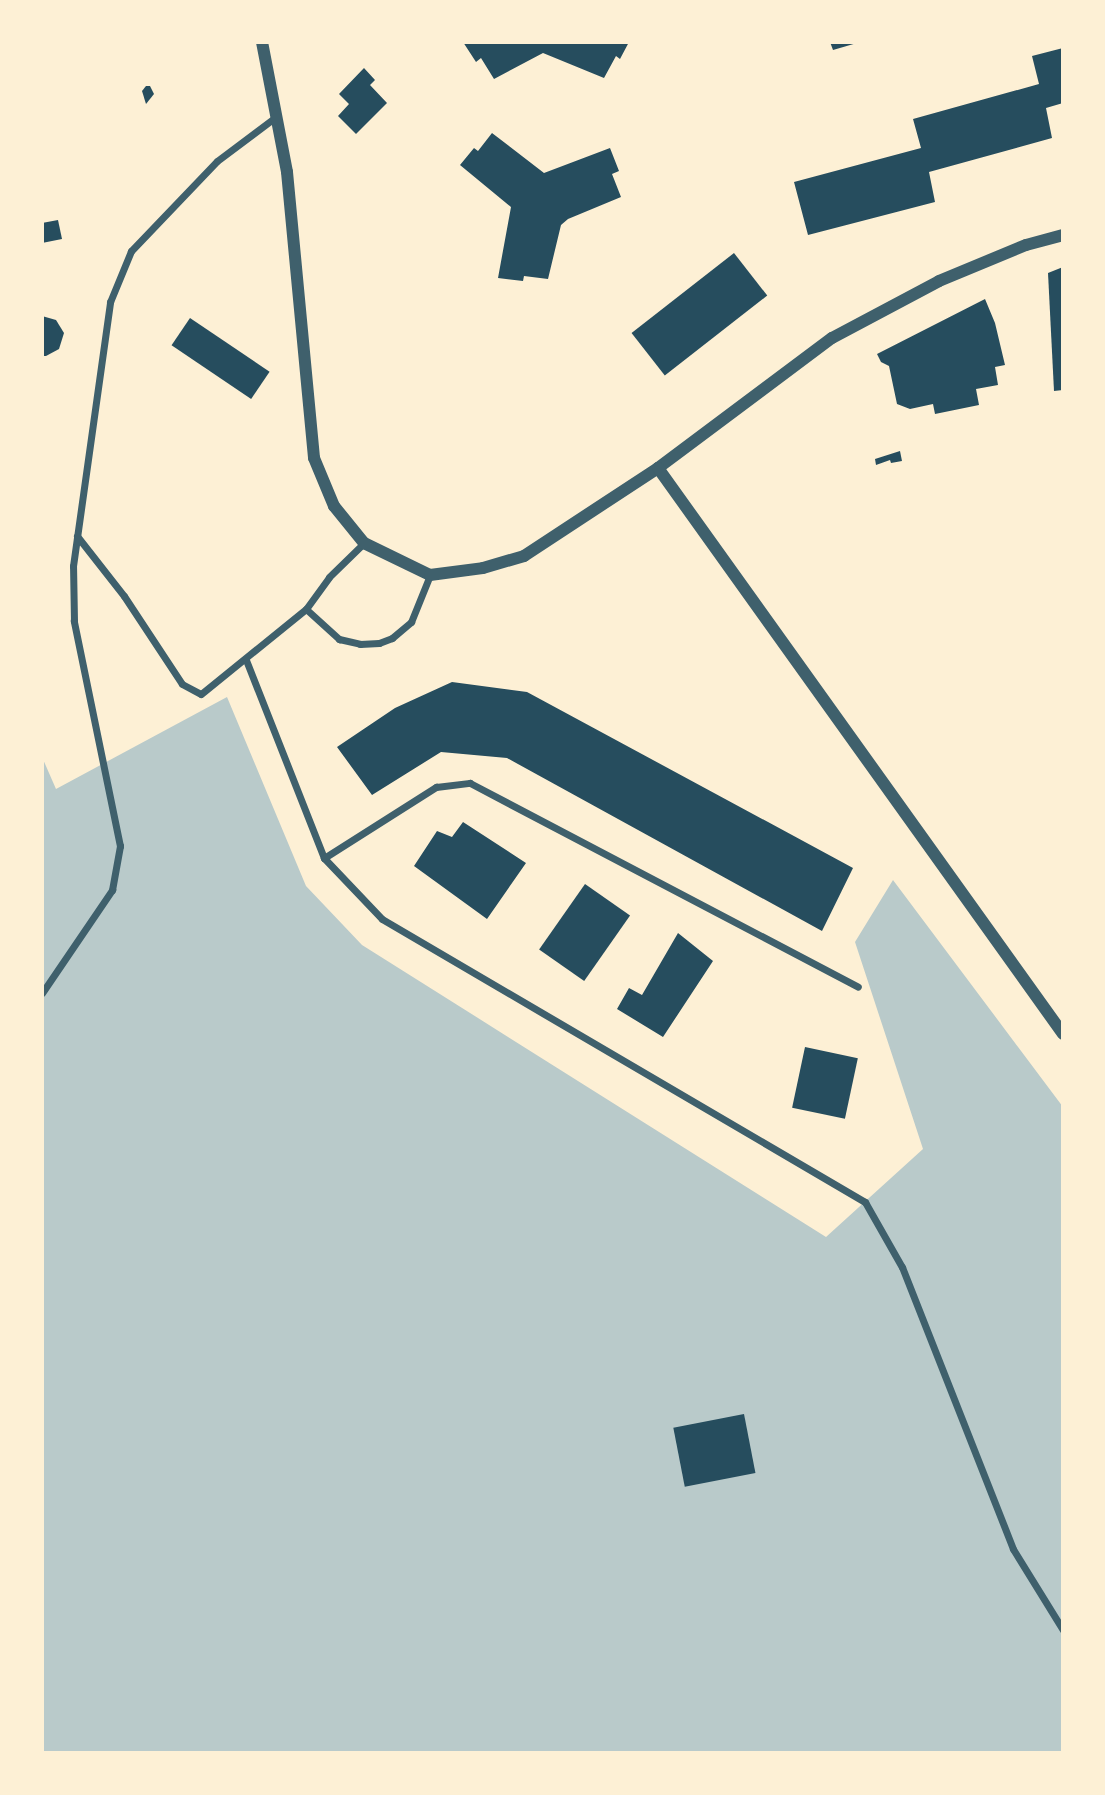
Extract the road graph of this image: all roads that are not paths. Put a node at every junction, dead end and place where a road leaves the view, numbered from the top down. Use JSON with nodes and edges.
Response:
{"nodes":[{"id":1,"x":262,"y":42,"type":"edge"},
{"id":2,"x":278,"y":116,"type":"junction"},
{"id":3,"x":1063,"y":235,"type":"edge"},
{"id":4,"x":658,"y":468,"type":"junction"},
{"id":5,"x":77,"y":536,"type":"junction"},
{"id":6,"x":364,"y":543,"type":"junction"},
{"id":7,"x":430,"y":575,"type":"junction"},
{"id":8,"x":306,"y":609,"type":"junction"},
{"id":9,"x":246,"y":660,"type":"junction"},
{"id":10,"x":324,"y":858,"type":"junction"},
{"id":11,"x":858,"y":987,"type":"dead end"},
{"id":12,"x":42,"y":993,"type":"edge"},
{"id":13,"x":1063,"y":1034,"type":"edge"},
{"id":14,"x":1063,"y":1630,"type":"edge"}],
"edges":[{"from":1,"to":2,"type":"street"},
{"from":2,"to":5,"type":"street"},
{"from":2,"to":6,"type":"street"},
{"from":3,"to":4,"type":"street"},
{"from":4,"to":7,"type":"street"},
{"from":4,"to":13,"type":"street"},
{"from":5,"to":9,"type":"street"},
{"from":5,"to":12,"type":"street"},
{"from":6,"to":7,"type":"street"},
{"from":6,"to":8,"type":"street"},
{"from":7,"to":8,"type":"street"},
{"from":8,"to":9,"type":"street"},
{"from":9,"to":10,"type":"street"},
{"from":10,"to":11,"type":"street"},
{"from":10,"to":14,"type":"street"}]}
